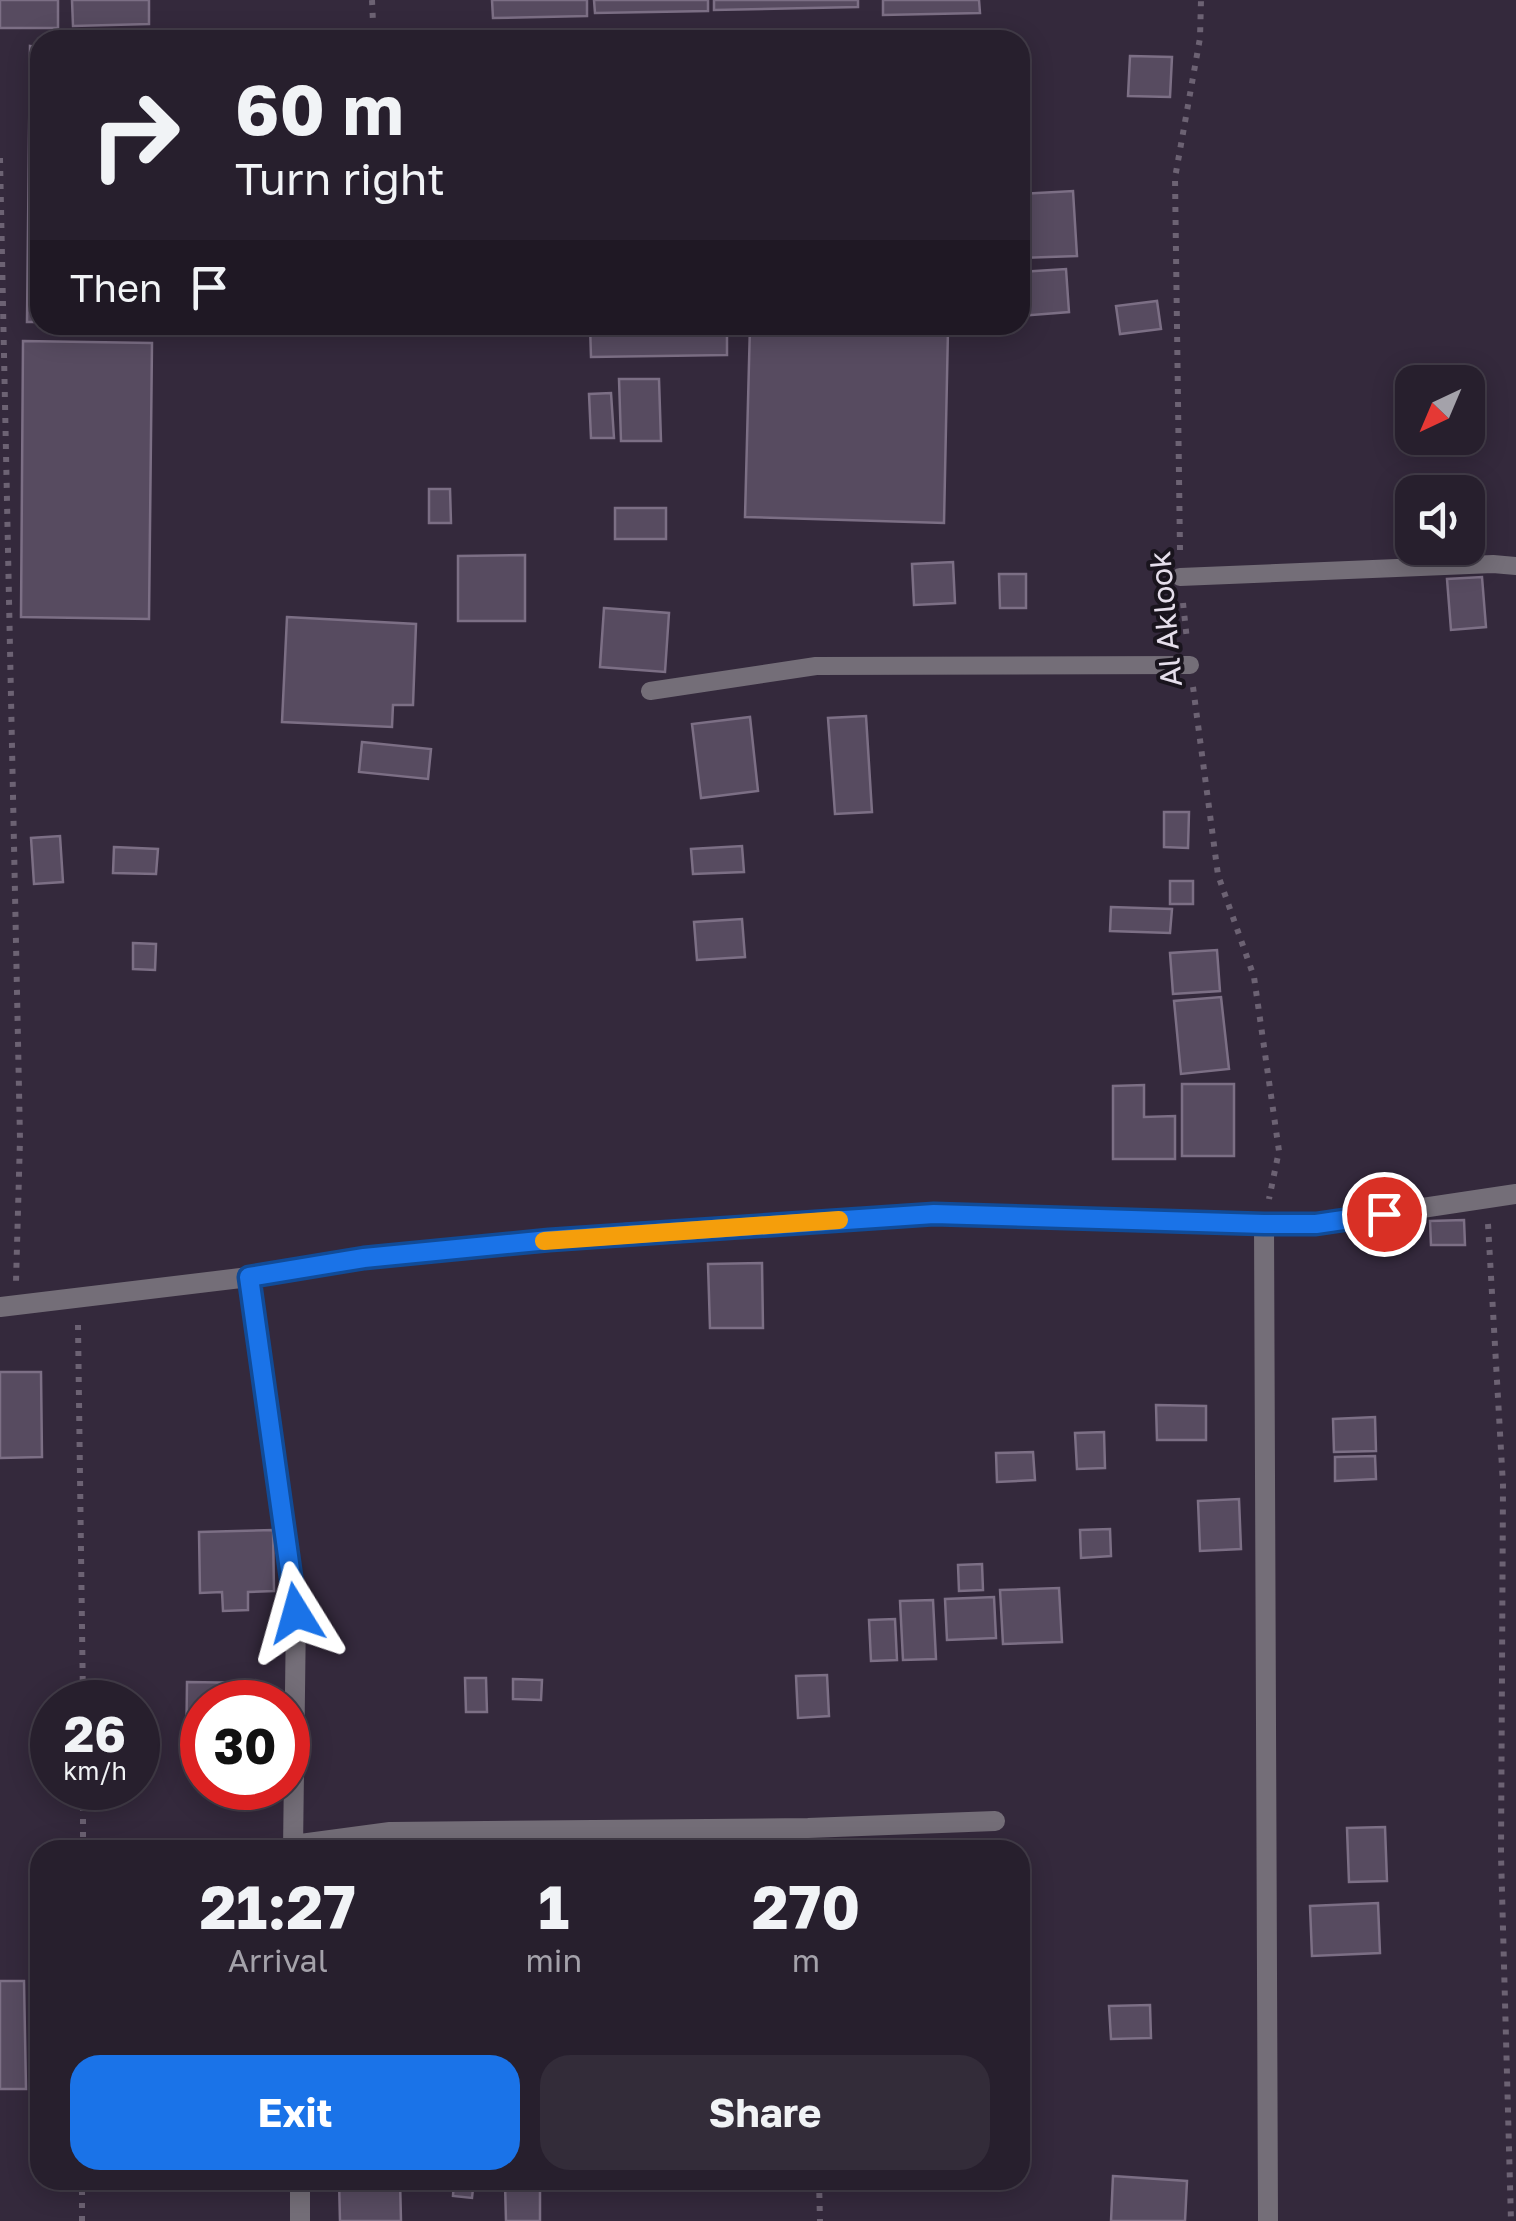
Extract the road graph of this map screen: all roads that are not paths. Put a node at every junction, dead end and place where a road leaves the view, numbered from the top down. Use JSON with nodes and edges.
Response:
{"nodes":[{"id":1,"x":1516,"y":566,"type":"edge"},
{"id":2,"x":1180,"y":577,"type":"road end"},
{"id":3,"x":1190,"y":665,"type":"road end"},
{"id":4,"x":650,"y":692,"type":"dead end"},
{"id":5,"x":1516,"y":1194,"type":"edge"},
{"id":6,"x":1264,"y":1224,"type":"junction"},
{"id":7,"x":249,"y":1277,"type":"junction"},
{"id":8,"x":7,"y":1306,"type":"edge"},
{"id":9,"x":996,"y":1821,"type":"dead end"},
{"id":10,"x":293,"y":1840,"type":"edge"},
{"id":11,"x":342,"y":1840,"type":"edge"},
{"id":12,"x":300,"y":2190,"type":"edge"},
{"id":13,"x":300,"y":2221,"type":"edge"},
{"id":14,"x":1268,"y":2221,"type":"edge"}],
"edges":[{"from":1,"to":2,"type":"lane"},
{"from":3,"to":4,"type":"lane"},
{"from":5,"to":6,"type":"street"},
{"from":6,"to":7,"type":"street"},
{"from":6,"to":14,"type":"street"},
{"from":7,"to":8,"type":"street"},
{"from":7,"to":10,"type":"street"},
{"from":9,"to":11,"type":"street"},
{"from":12,"to":13,"type":"street"}]}
